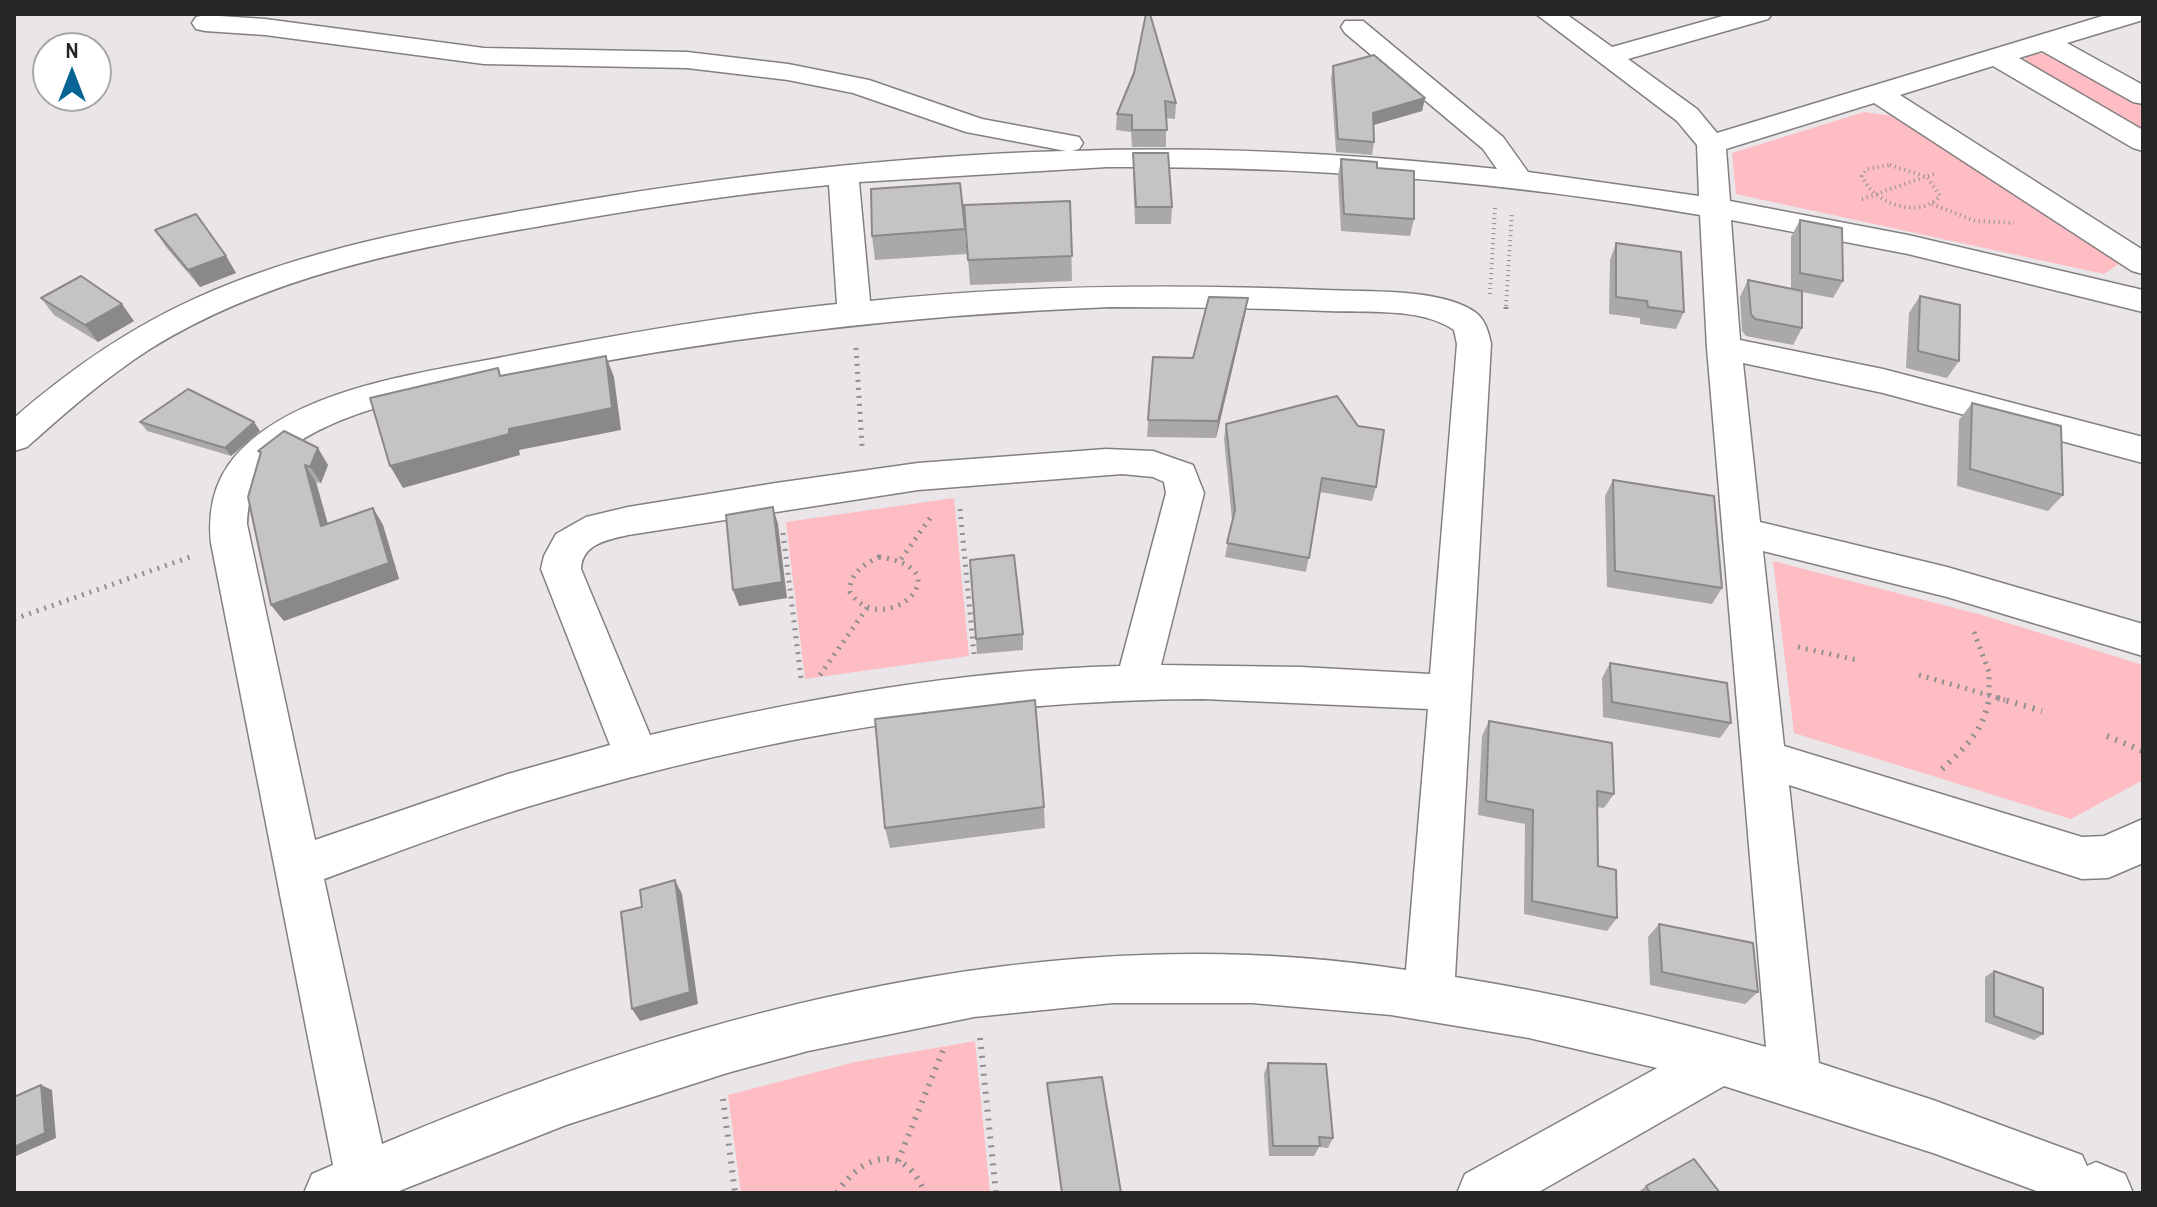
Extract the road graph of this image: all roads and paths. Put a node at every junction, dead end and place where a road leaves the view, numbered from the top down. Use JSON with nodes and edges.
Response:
{"nodes":[{"id":1,"x":1549,"y":14,"type":"edge"},
{"id":2,"x":1759,"y":14,"type":"edge"},
{"id":3,"x":2136,"y":14,"type":"edge"},
{"id":4,"x":205,"y":23,"type":"dead end"},
{"id":5,"x":1354,"y":27,"type":"dead end"},
{"id":6,"x":2045,"y":42,"type":"junction"},
{"id":7,"x":1607,"y":57,"type":"junction"},
{"id":8,"x":1997,"y":57,"type":"junction"},
{"id":9,"x":1878,"y":93,"type":"junction"},
{"id":10,"x":2143,"y":96,"type":"edge"},
{"id":11,"x":2143,"y":142,"type":"edge"},
{"id":12,"x":1711,"y":144,"type":"junction"},
{"id":13,"x":1180,"y":158,"type":"junction"},
{"id":14,"x":1979,"y":158,"type":"junction"},
{"id":15,"x":843,"y":173,"type":"junction"},
{"id":16,"x":1927,"y":177,"type":"junction"},
{"id":17,"x":1506,"y":187,"type":"junction"},
{"id":18,"x":1874,"y":195,"type":"junction"},
{"id":19,"x":1931,"y":204,"type":"junction"},
{"id":20,"x":1714,"y":209,"type":"junction"},
{"id":21,"x":2060,"y":210,"type":"junction"},
{"id":22,"x":1512,"y":211,"type":"dead end"},
{"id":23,"x":1794,"y":224,"type":"junction"},
{"id":24,"x":2143,"y":264,"type":"edge"},
{"id":25,"x":2143,"y":301,"type":"edge"},
{"id":26,"x":1431,"y":309,"type":"junction"},
{"id":27,"x":854,"y":311,"type":"junction"},
{"id":28,"x":1474,"y":344,"type":"junction"},
{"id":29,"x":1724,"y":348,"type":"junction"},
{"id":30,"x":14,"y":438,"type":"edge"},
{"id":31,"x":2143,"y":450,"type":"edge"},
{"id":32,"x":956,"y":477,"type":"junction"},
{"id":33,"x":864,"y":483,"type":"junction"},
{"id":34,"x":779,"y":496,"type":"junction"},
{"id":35,"x":1743,"y":532,"type":"junction"},
{"id":36,"x":230,"y":543,"type":"junction"},
{"id":37,"x":901,"y":559,"type":"junction"},
{"id":38,"x":1947,"y":582,"type":"junction"},
{"id":39,"x":867,"y":607,"type":"junction"},
{"id":40,"x":14,"y":619,"type":"edge"},
{"id":41,"x":1753,"y":639,"type":"junction"},
{"id":42,"x":2143,"y":640,"type":"edge"},
{"id":43,"x":1857,"y":660,"type":"dead end"},
{"id":44,"x":1919,"y":675,"type":"dead end"},
{"id":45,"x":1136,"y":683,"type":"junction"},
{"id":46,"x":978,"y":693,"type":"junction"},
{"id":47,"x":1448,"y":693,"type":"junction"},
{"id":48,"x":1991,"y":695,"type":"junction"},
{"id":49,"x":804,"y":709,"type":"junction"},
{"id":50,"x":2042,"y":711,"type":"dead end"},
{"id":51,"x":2107,"y":736,"type":"dead end"},
{"id":52,"x":2143,"y":751,"type":"edge"},
{"id":53,"x":637,"y":757,"type":"junction"},
{"id":54,"x":1765,"y":759,"type":"junction"},
{"id":55,"x":1901,"y":802,"type":"junction"},
{"id":56,"x":2143,"y":840,"type":"edge"},
{"id":57,"x":298,"y":867,"type":"junction"},
{"id":58,"x":971,"y":994,"type":"junction"},
{"id":59,"x":1429,"y":997,"type":"junction"},
{"id":60,"x":717,"y":1050,"type":"junction"},
{"id":61,"x":1721,"y":1060,"type":"junction"},
{"id":62,"x":1795,"y":1080,"type":"junction"},
{"id":63,"x":898,"y":1161,"type":"junction"},
{"id":64,"x":2089,"y":1185,"type":"edge"},
{"id":65,"x":354,"y":1188,"type":"edge"},
{"id":66,"x":735,"y":1193,"type":"edge"},
{"id":67,"x":837,"y":1193,"type":"edge"},
{"id":68,"x":925,"y":1193,"type":"edge"},
{"id":69,"x":996,"y":1193,"type":"edge"},
{"id":70,"x":1484,"y":1193,"type":"edge"}],
"edges":[{"from":1,"to":7,"type":"street"},
{"from":2,"to":7,"type":"street"},
{"from":3,"to":6,"type":"street"},
{"from":4,"to":13,"type":"street"},
{"from":5,"to":17,"type":"street"},
{"from":6,"to":8,"type":"street"},
{"from":6,"to":10,"type":"street"},
{"from":7,"to":12,"type":"street"},
{"from":8,"to":9,"type":"street"},
{"from":8,"to":11,"type":"street"},
{"from":9,"to":12,"type":"street"},
{"from":9,"to":14,"type":"street"},
{"from":12,"to":20,"type":"street"},
{"from":13,"to":15,"type":"street"},
{"from":13,"to":17,"type":"street"},
{"from":14,"to":16,"type":"path"},
{"from":14,"to":21,"type":"street"},
{"from":15,"to":27,"type":"street"},
{"from":15,"to":30,"type":"street"},
{"from":16,"to":18,"type":"path"},
{"from":16,"to":18,"type":"path"},
{"from":16,"to":19,"type":"path"},
{"from":17,"to":20,"type":"street"},
{"from":17,"to":26,"type":"path"},
{"from":18,"to":19,"type":"path"},
{"from":18,"to":23,"type":"path"},
{"from":19,"to":21,"type":"path"},
{"from":20,"to":23,"type":"street"},
{"from":20,"to":29,"type":"street"},
{"from":21,"to":24,"type":"street"},
{"from":22,"to":28,"type":"path"},
{"from":23,"to":25,"type":"street"},
{"from":26,"to":27,"type":"street"},
{"from":26,"to":28,"type":"street"},
{"from":27,"to":33,"type":"path"},
{"from":27,"to":36,"type":"street"},
{"from":28,"to":47,"type":"street"},
{"from":29,"to":31,"type":"street"},
{"from":29,"to":35,"type":"street"},
{"from":32,"to":33,"type":"street"},
{"from":32,"to":37,"type":"path"},
{"from":32,"to":45,"type":"street"},
{"from":32,"to":46,"type":"path"},
{"from":33,"to":34,"type":"street"},
{"from":34,"to":49,"type":"path"},
{"from":34,"to":53,"type":"street"},
{"from":35,"to":38,"type":"street"},
{"from":35,"to":41,"type":"street"},
{"from":36,"to":40,"type":"path"},
{"from":36,"to":57,"type":"street"},
{"from":37,"to":39,"type":"path"},
{"from":37,"to":39,"type":"path"},
{"from":38,"to":42,"type":"street"},
{"from":38,"to":48,"type":"path"},
{"from":39,"to":49,"type":"path"},
{"from":41,"to":43,"type":"path"},
{"from":41,"to":54,"type":"street"},
{"from":44,"to":48,"type":"path"},
{"from":45,"to":46,"type":"street"},
{"from":45,"to":47,"type":"street"},
{"from":46,"to":49,"type":"street"},
{"from":47,"to":59,"type":"street"},
{"from":48,"to":50,"type":"path"},
{"from":48,"to":55,"type":"path"},
{"from":49,"to":53,"type":"street"},
{"from":51,"to":52,"type":"path"},
{"from":53,"to":57,"type":"street"},
{"from":54,"to":55,"type":"street"},
{"from":54,"to":62,"type":"street"},
{"from":55,"to":56,"type":"street"},
{"from":57,"to":65,"type":"street"},
{"from":58,"to":59,"type":"street"},
{"from":58,"to":60,"type":"street"},
{"from":58,"to":63,"type":"path"},
{"from":58,"to":69,"type":"path"},
{"from":59,"to":61,"type":"street"},
{"from":60,"to":65,"type":"street"},
{"from":60,"to":66,"type":"path"},
{"from":61,"to":62,"type":"street"},
{"from":61,"to":70,"type":"street"},
{"from":62,"to":64,"type":"street"},
{"from":63,"to":67,"type":"path"},
{"from":63,"to":68,"type":"path"}]}
